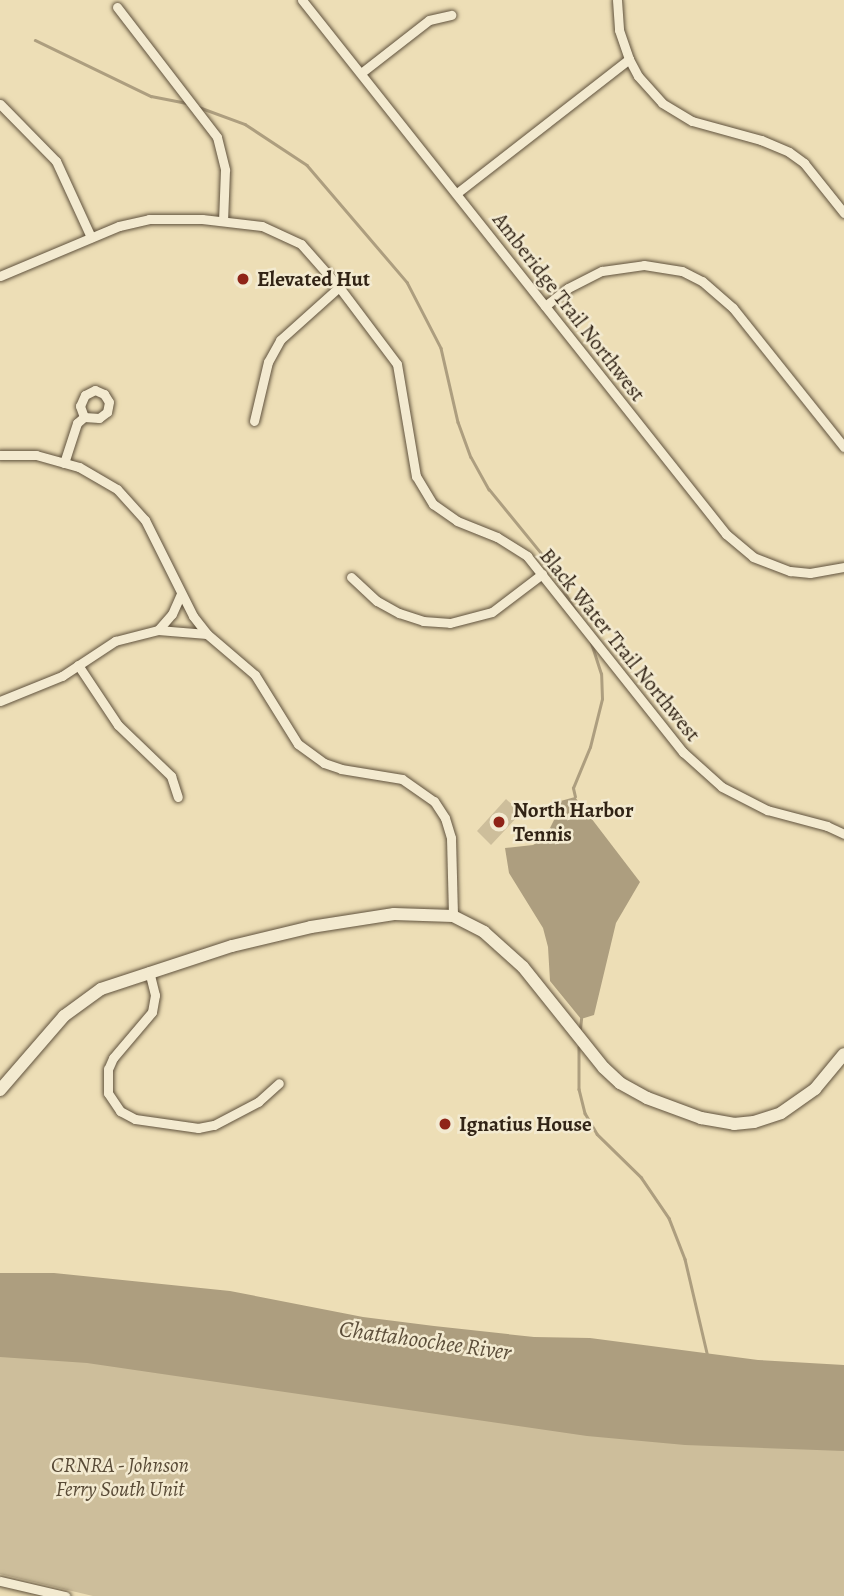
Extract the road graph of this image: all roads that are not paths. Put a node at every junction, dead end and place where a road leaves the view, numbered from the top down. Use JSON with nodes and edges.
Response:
{"nodes":[{"id":1,"x":302,"y":0,"type":"edge"},
{"id":2,"x":617,"y":0,"type":"edge"},
{"id":3,"x":117,"y":7,"type":"dead end"},
{"id":4,"x":451,"y":15,"type":"dead end"},
{"id":5,"x":628,"y":59,"type":"junction"},
{"id":6,"x":361,"y":73,"type":"junction"},
{"id":7,"x":0,"y":104,"type":"edge"},
{"id":8,"x":457,"y":194,"type":"junction"},
{"id":9,"x":844,"y":213,"type":"edge"},
{"id":10,"x":223,"y":221,"type":"junction"},
{"id":11,"x":91,"y":237,"type":"junction"},
{"id":12,"x":0,"y":276,"type":"edge"},
{"id":13,"x":339,"y":286,"type":"junction"},
{"id":14,"x":545,"y":306,"type":"junction"},
{"id":15,"x":84,"y":417,"type":"dead end"},
{"id":16,"x":254,"y":421,"type":"dead end"},
{"id":17,"x":844,"y":447,"type":"edge"},
{"id":18,"x":0,"y":455,"type":"edge"},
{"id":19,"x":64,"y":463,"type":"junction"},
{"id":20,"x":844,"y":567,"type":"edge"},
{"id":21,"x":542,"y":574,"type":"junction"},
{"id":22,"x":351,"y":577,"type":"dead end"},
{"id":23,"x":180,"y":594,"type":"junction"},
{"id":24,"x":158,"y":630,"type":"junction"},
{"id":25,"x":207,"y":634,"type":"junction"},
{"id":26,"x":78,"y":665,"type":"junction"},
{"id":27,"x":0,"y":701,"type":"edge"},
{"id":28,"x":178,"y":797,"type":"dead end"},
{"id":29,"x":844,"y":834,"type":"edge"},
{"id":30,"x":453,"y":916,"type":"junction"},
{"id":31,"x":149,"y":971,"type":"junction"},
{"id":32,"x":844,"y":1054,"type":"edge"},
{"id":33,"x":279,"y":1083,"type":"dead end"},
{"id":34,"x":0,"y":1090,"type":"edge"},
{"id":35,"x":0,"y":1581,"type":"edge"},
{"id":36,"x":65,"y":1596,"type":"edge"}],
"edges":[{"from":1,"to":6,"type":"street","name":"Amberidge Trail Northwest"},
{"from":2,"to":5,"type":"street"},
{"from":3,"to":10,"type":"street"},
{"from":4,"to":6,"type":"street"},
{"from":5,"to":8,"type":"street"},
{"from":5,"to":9,"type":"street"},
{"from":6,"to":8,"type":"street","name":"Amberidge Trail Northwest"},
{"from":7,"to":11,"type":"street"},
{"from":8,"to":14,"type":"street","name":"Amberidge Trail Northwest"},
{"from":10,"to":11,"type":"street","name":"Black Water Trail Northwest"},
{"from":10,"to":13,"type":"street","name":"Black Water Trail Northwest"},
{"from":11,"to":12,"type":"street","name":"Black Water Trail Northwest"},
{"from":13,"to":16,"type":"street"},
{"from":13,"to":21,"type":"street","name":"Black Water Trail Northwest"},
{"from":14,"to":17,"type":"street"},
{"from":14,"to":20,"type":"street","name":"Amberidge Trail Northwest"},
{"from":15,"to":19,"type":"street"},
{"from":18,"to":19,"type":"street"},
{"from":19,"to":23,"type":"street"},
{"from":21,"to":22,"type":"street"},
{"from":21,"to":29,"type":"street","name":"Black Water Trail Northwest"},
{"from":23,"to":24,"type":"street"},
{"from":23,"to":25,"type":"street"},
{"from":24,"to":25,"type":"street"},
{"from":24,"to":26,"type":"street"},
{"from":25,"to":30,"type":"street"},
{"from":26,"to":27,"type":"street"},
{"from":26,"to":28,"type":"street"},
{"from":30,"to":31,"type":"street"},
{"from":30,"to":32,"type":"street"},
{"from":31,"to":33,"type":"street"},
{"from":31,"to":34,"type":"street"},
{"from":35,"to":36,"type":"street"}]}
